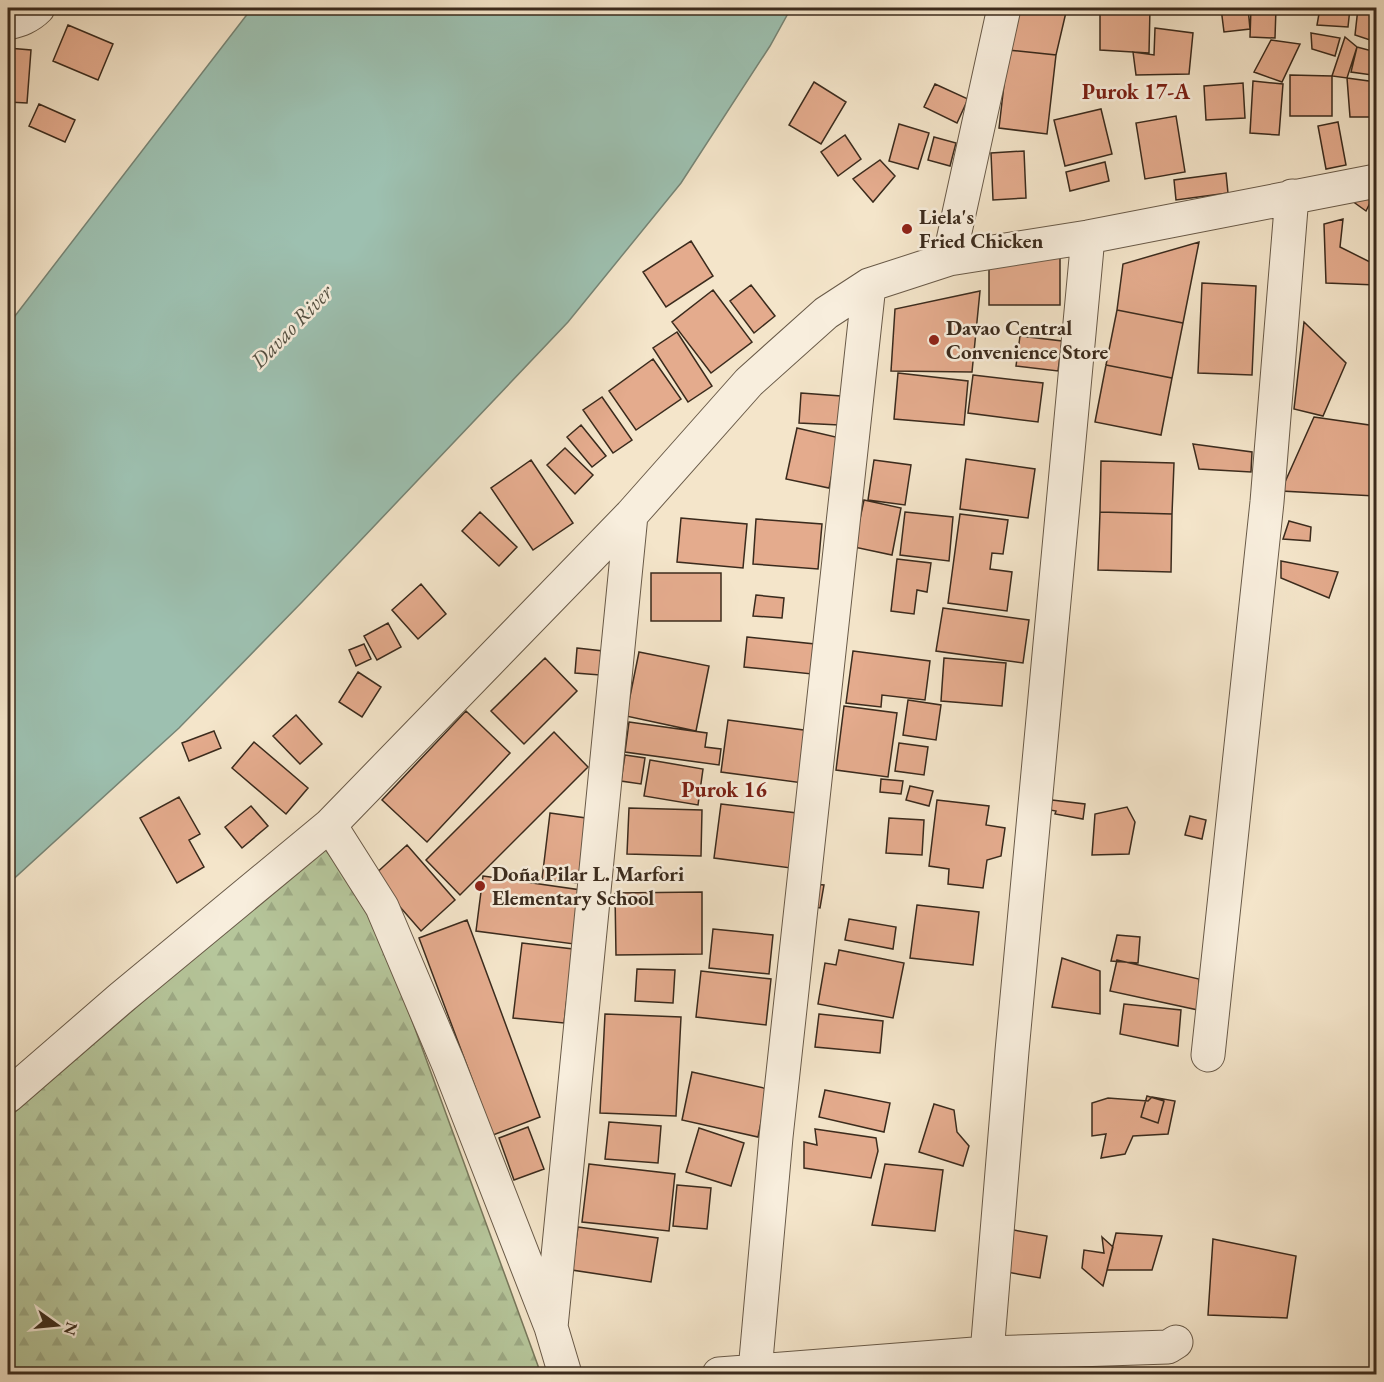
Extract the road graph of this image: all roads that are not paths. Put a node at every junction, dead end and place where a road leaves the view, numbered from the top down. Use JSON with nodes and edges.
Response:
{"nodes":[{"id":1,"x":38,"y":8,"type":"edge"},
{"id":2,"x":1004,"y":8,"type":"edge"},
{"id":3,"x":8,"y":23,"type":"edge"},
{"id":4,"x":1377,"y":181,"type":"edge"},
{"id":5,"x":1292,"y":196,"type":"junction"},
{"id":6,"x":1088,"y":237,"type":"junction"},
{"id":7,"x":949,"y":259,"type":"junction"},
{"id":8,"x":869,"y":285,"type":"junction"},
{"id":9,"x":631,"y":515,"type":"junction"},
{"id":10,"x":330,"y":825,"type":"junction"},
{"id":11,"x":1208,"y":1055,"type":"dead end"},
{"id":12,"x":8,"y":1096,"type":"edge"},
{"id":13,"x":551,"y":1327,"type":"junction"},
{"id":14,"x":1176,"y":1342,"type":"dead end"},
{"id":15,"x":987,"y":1353,"type":"junction"},
{"id":16,"x":755,"y":1371,"type":"junction"},
{"id":17,"x":565,"y":1374,"type":"edge"},
{"id":18,"x":719,"y":1374,"type":"edge"}],
"edges":[{"from":1,"to":3,"type":"street"},
{"from":2,"to":7,"type":"street"},
{"from":4,"to":5,"type":"street"},
{"from":5,"to":6,"type":"street"},
{"from":5,"to":11,"type":"street"},
{"from":6,"to":7,"type":"street"},
{"from":6,"to":15,"type":"street"},
{"from":7,"to":8,"type":"street"},
{"from":8,"to":9,"type":"street"},
{"from":8,"to":16,"type":"street"},
{"from":9,"to":10,"type":"street"},
{"from":9,"to":13,"type":"street"},
{"from":10,"to":12,"type":"street"},
{"from":10,"to":13,"type":"street"},
{"from":13,"to":17,"type":"street"},
{"from":14,"to":15,"type":"street"},
{"from":15,"to":16,"type":"street"},
{"from":16,"to":18,"type":"street"}]}
